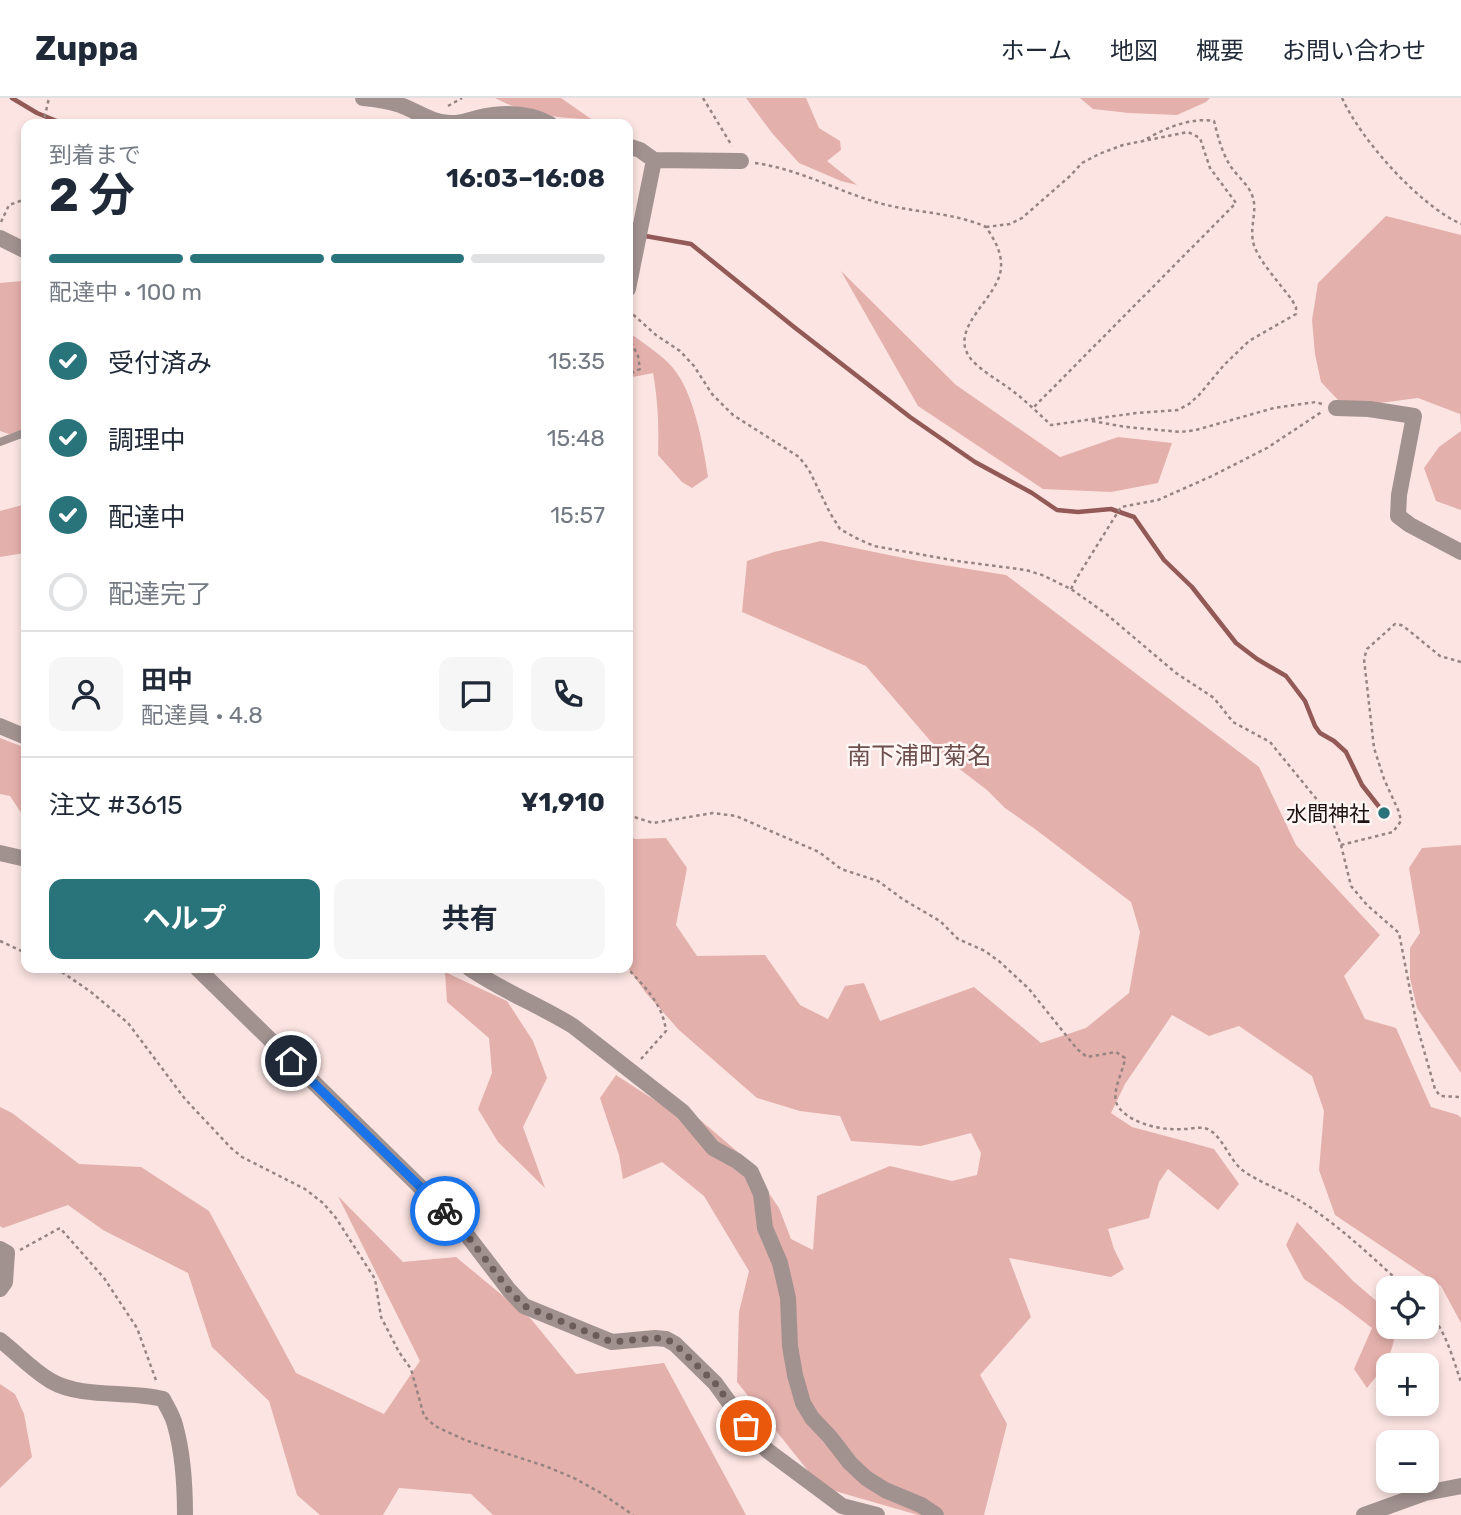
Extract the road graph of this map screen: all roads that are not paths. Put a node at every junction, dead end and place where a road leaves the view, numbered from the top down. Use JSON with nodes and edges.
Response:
{"nodes":[{"id":1,"x":363,"y":98,"type":"edge"},
{"id":2,"x":430,"y":119,"type":"edge"},
{"id":3,"x":472,"y":119,"type":"edge"},
{"id":4,"x":542,"y":119,"type":"edge"},
{"id":5,"x":633,"y":148,"type":"edge"},
{"id":6,"x":654,"y":160,"type":"junction"},
{"id":7,"x":741,"y":161,"type":"road end"},
{"id":8,"x":0,"y":238,"type":"edge"},
{"id":9,"x":21,"y":248,"type":"edge"},
{"id":10,"x":633,"y":265,"type":"edge"},
{"id":11,"x":1336,"y":408,"type":"road end"},
{"id":12,"x":21,"y":434,"type":"edge"},
{"id":13,"x":0,"y":442,"type":"edge"},
{"id":14,"x":1461,"y":552,"type":"edge"},
{"id":15,"x":0,"y":726,"type":"edge"},
{"id":16,"x":21,"y":735,"type":"edge"},
{"id":17,"x":0,"y":853,"type":"edge"},
{"id":18,"x":21,"y":858,"type":"edge"},
{"id":19,"x":202,"y":973,"type":"edge"},
{"id":20,"x":477,"y":973,"type":"edge"},
{"id":21,"x":4,"y":1251,"type":"edge"},
{"id":22,"x":0,"y":1289,"type":"edge"},
{"id":23,"x":0,"y":1340,"type":"edge"},
{"id":24,"x":1461,"y":1486,"type":"edge"},
{"id":25,"x":185,"y":1515,"type":"edge"},
{"id":26,"x":877,"y":1515,"type":"edge"},
{"id":27,"x":936,"y":1515,"type":"edge"},
{"id":28,"x":1364,"y":1515,"type":"edge"}],
"edges":[{"from":1,"to":2,"type":"street"},
{"from":3,"to":4,"type":"street"},
{"from":5,"to":6,"type":"street"},
{"from":6,"to":7,"type":"street"},
{"from":6,"to":10,"type":"street"},
{"from":8,"to":9,"type":"street"},
{"from":11,"to":14,"type":"street"},
{"from":12,"to":13,"type":"lane"},
{"from":15,"to":16,"type":"street"},
{"from":17,"to":18,"type":"street"},
{"from":19,"to":26,"type":"street"},
{"from":20,"to":27,"type":"street"},
{"from":21,"to":22,"type":"street"},
{"from":23,"to":25,"type":"street"},
{"from":24,"to":28,"type":"street"}]}
